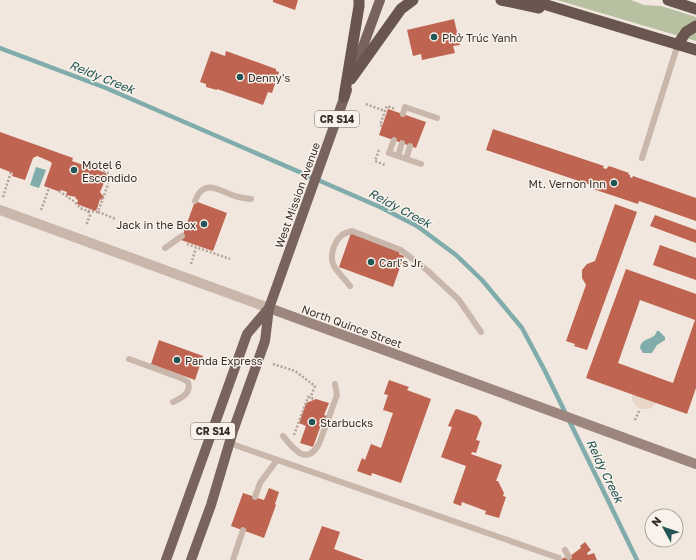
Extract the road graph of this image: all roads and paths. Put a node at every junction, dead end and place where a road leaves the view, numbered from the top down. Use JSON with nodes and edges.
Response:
{"nodes":[{"id":1,"x":358,"y":0,"type":"edge"},
{"id":2,"x":380,"y":0,"type":"edge"},
{"id":3,"x":413,"y":0,"type":"edge"},
{"id":4,"x":501,"y":0,"type":"edge"},
{"id":5,"x":530,"y":0,"type":"edge"},
{"id":6,"x":668,"y":0,"type":"edge"},
{"id":7,"x":696,"y":9,"type":"edge"},
{"id":8,"x":610,"y":24,"type":"junction"},
{"id":9,"x":696,"y":26,"type":"edge"},
{"id":10,"x":678,"y":44,"type":"junction"},
{"id":11,"x":696,"y":50,"type":"edge"},
{"id":12,"x":351,"y":79,"type":"junction"},
{"id":13,"x":344,"y":97,"type":"junction"},
{"id":14,"x":366,"y":104,"type":"dead end"},
{"id":15,"x":414,"y":110,"type":"junction"},
{"id":16,"x":385,"y":111,"type":"junction"},
{"id":17,"x":403,"y":113,"type":"joint"},
{"id":18,"x":422,"y":113,"type":"junction"},
{"id":19,"x":411,"y":117,"type":"dead end"},
{"id":20,"x":437,"y":118,"type":"dead end"},
{"id":21,"x":419,"y":120,"type":"dead end"},
{"id":22,"x":382,"y":126,"type":"dead end"},
{"id":23,"x":394,"y":140,"type":"dead end"},
{"id":24,"x":402,"y":143,"type":"dead end"},
{"id":25,"x":410,"y":146,"type":"dead end"},
{"id":26,"x":398,"y":156,"type":"junction"},
{"id":27,"x":642,"y":158,"type":"dead end"},
{"id":28,"x":406,"y":159,"type":"junction"},
{"id":29,"x":421,"y":164,"type":"dead end"},
{"id":30,"x":93,"y":167,"type":"dead end"},
{"id":31,"x":11,"y":172,"type":"dead end"},
{"id":32,"x":49,"y":188,"type":"dead end"},
{"id":33,"x":59,"y":191,"type":"dead end"},
{"id":34,"x":3,"y":197,"type":"dead end"},
{"id":35,"x":251,"y":199,"type":"dead end"},
{"id":36,"x":195,"y":201,"type":"dead end"},
{"id":37,"x":0,"y":210,"type":"edge"},
{"id":38,"x":41,"y":210,"type":"dead end"},
{"id":39,"x":88,"y":211,"type":"junction"},
{"id":40,"x":98,"y":212,"type":"junction"},
{"id":41,"x":116,"y":219,"type":"dead end"},
{"id":42,"x":86,"y":226,"type":"dead end"},
{"id":43,"x":182,"y":236,"type":"dead end"},
{"id":44,"x":176,"y":241,"type":"junction"},
{"id":45,"x":165,"y":248,"type":"dead end"},
{"id":46,"x":196,"y":248,"type":"junction"},
{"id":47,"x":230,"y":260,"type":"dead end"},
{"id":48,"x":190,"y":264,"type":"dead end"},
{"id":49,"x":350,"y":286,"type":"dead end"},
{"id":50,"x":269,"y":308,"type":"junction"},
{"id":51,"x":481,"y":332,"type":"dead end"},
{"id":52,"x":130,"y":359,"type":"dead end"},
{"id":53,"x":273,"y":364,"type":"dead end"},
{"id":54,"x":335,"y":384,"type":"dead end"},
{"id":55,"x":310,"y":398,"type":"junction"},
{"id":56,"x":314,"y":399,"type":"dead end"},
{"id":57,"x":173,"y":402,"type":"dead end"},
{"id":58,"x":640,"y":408,"type":"dead end"},
{"id":59,"x":635,"y":420,"type":"dead end"},
{"id":60,"x":284,"y":436,"type":"dead end"},
{"id":61,"x":294,"y":438,"type":"dead end"},
{"id":62,"x":229,"y":443,"type":"junction"},
{"id":63,"x":277,"y":460,"type":"junction"},
{"id":64,"x":696,"y":464,"type":"edge"},
{"id":65,"x":255,"y":497,"type":"dead end"},
{"id":66,"x":243,"y":530,"type":"dead end"},
{"id":67,"x":565,"y":550,"type":"dead end"},
{"id":68,"x":569,"y":557,"type":"dead end"},
{"id":69,"x":559,"y":558,"type":"dead end"},
{"id":70,"x":166,"y":560,"type":"edge"},
{"id":71,"x":191,"y":560,"type":"edge"},
{"id":72,"x":232,"y":560,"type":"edge"}],
"edges":[{"from":1,"to":13,"type":"highway"},
{"from":2,"to":12,"type":"main road","name":"West Mission Avenue","number":"CR S14"},
{"from":3,"to":12,"type":"highway"},
{"from":4,"to":8,"type":"highway"},
{"from":5,"to":8,"type":"highway"},
{"from":6,"to":7,"type":"highway"},
{"from":8,"to":10,"type":"highway"},
{"from":9,"to":10,"type":"highway"},
{"from":10,"to":11,"type":"highway"},
{"from":10,"to":27,"type":"lane"},
{"from":12,"to":13,"type":"main road","name":"West Mission Avenue","number":"CR S14"},
{"from":13,"to":50,"type":"main road","name":"West Mission Avenue","number":"CR S14"},
{"from":14,"to":16,"type":"path"},
{"from":15,"to":17,"type":"lane"},
{"from":15,"to":18,"type":"lane"},
{"from":15,"to":19,"type":"lane"},
{"from":16,"to":17,"type":"path"},
{"from":16,"to":22,"type":"path"},
{"from":18,"to":20,"type":"lane"},
{"from":18,"to":21,"type":"lane"},
{"from":23,"to":26,"type":"lane"},
{"from":24,"to":26,"type":"lane"},
{"from":25,"to":28,"type":"lane"},
{"from":26,"to":28,"type":"lane"},
{"from":28,"to":29,"type":"lane"},
{"from":30,"to":40,"type":"path"},
{"from":31,"to":34,"type":"path"},
{"from":32,"to":38,"type":"path"},
{"from":33,"to":39,"type":"path"},
{"from":35,"to":36,"type":"lane"},
{"from":37,"to":50,"type":"street","name":"North Quince Street"},
{"from":39,"to":40,"type":"path"},
{"from":39,"to":42,"type":"path"},
{"from":40,"to":41,"type":"path"},
{"from":43,"to":44,"type":"lane"},
{"from":44,"to":45,"type":"lane"},
{"from":44,"to":46,"type":"path"},
{"from":46,"to":47,"type":"path"},
{"from":46,"to":48,"type":"path"},
{"from":49,"to":51,"type":"lane"},
{"from":50,"to":62,"type":"main road","name":"West Mission Avenue","number":"CR S14"},
{"from":50,"to":64,"type":"main road","name":"North Quince Street"},
{"from":50,"to":70,"type":"main road","name":"West Mission Avenue","number":"CR S14"},
{"from":52,"to":57,"type":"lane"},
{"from":53,"to":55,"type":"path"},
{"from":54,"to":60,"type":"lane"},
{"from":55,"to":56,"type":"path"},
{"from":55,"to":61,"type":"path"},
{"from":58,"to":59,"type":"path"},
{"from":62,"to":63,"type":"lane"},
{"from":62,"to":71,"type":"main road","name":"West Mission Avenue","number":"CR S14"},
{"from":63,"to":65,"type":"lane"},
{"from":63,"to":69,"type":"lane"},
{"from":66,"to":72,"type":"lane"},
{"from":67,"to":68,"type":"lane"}]}
